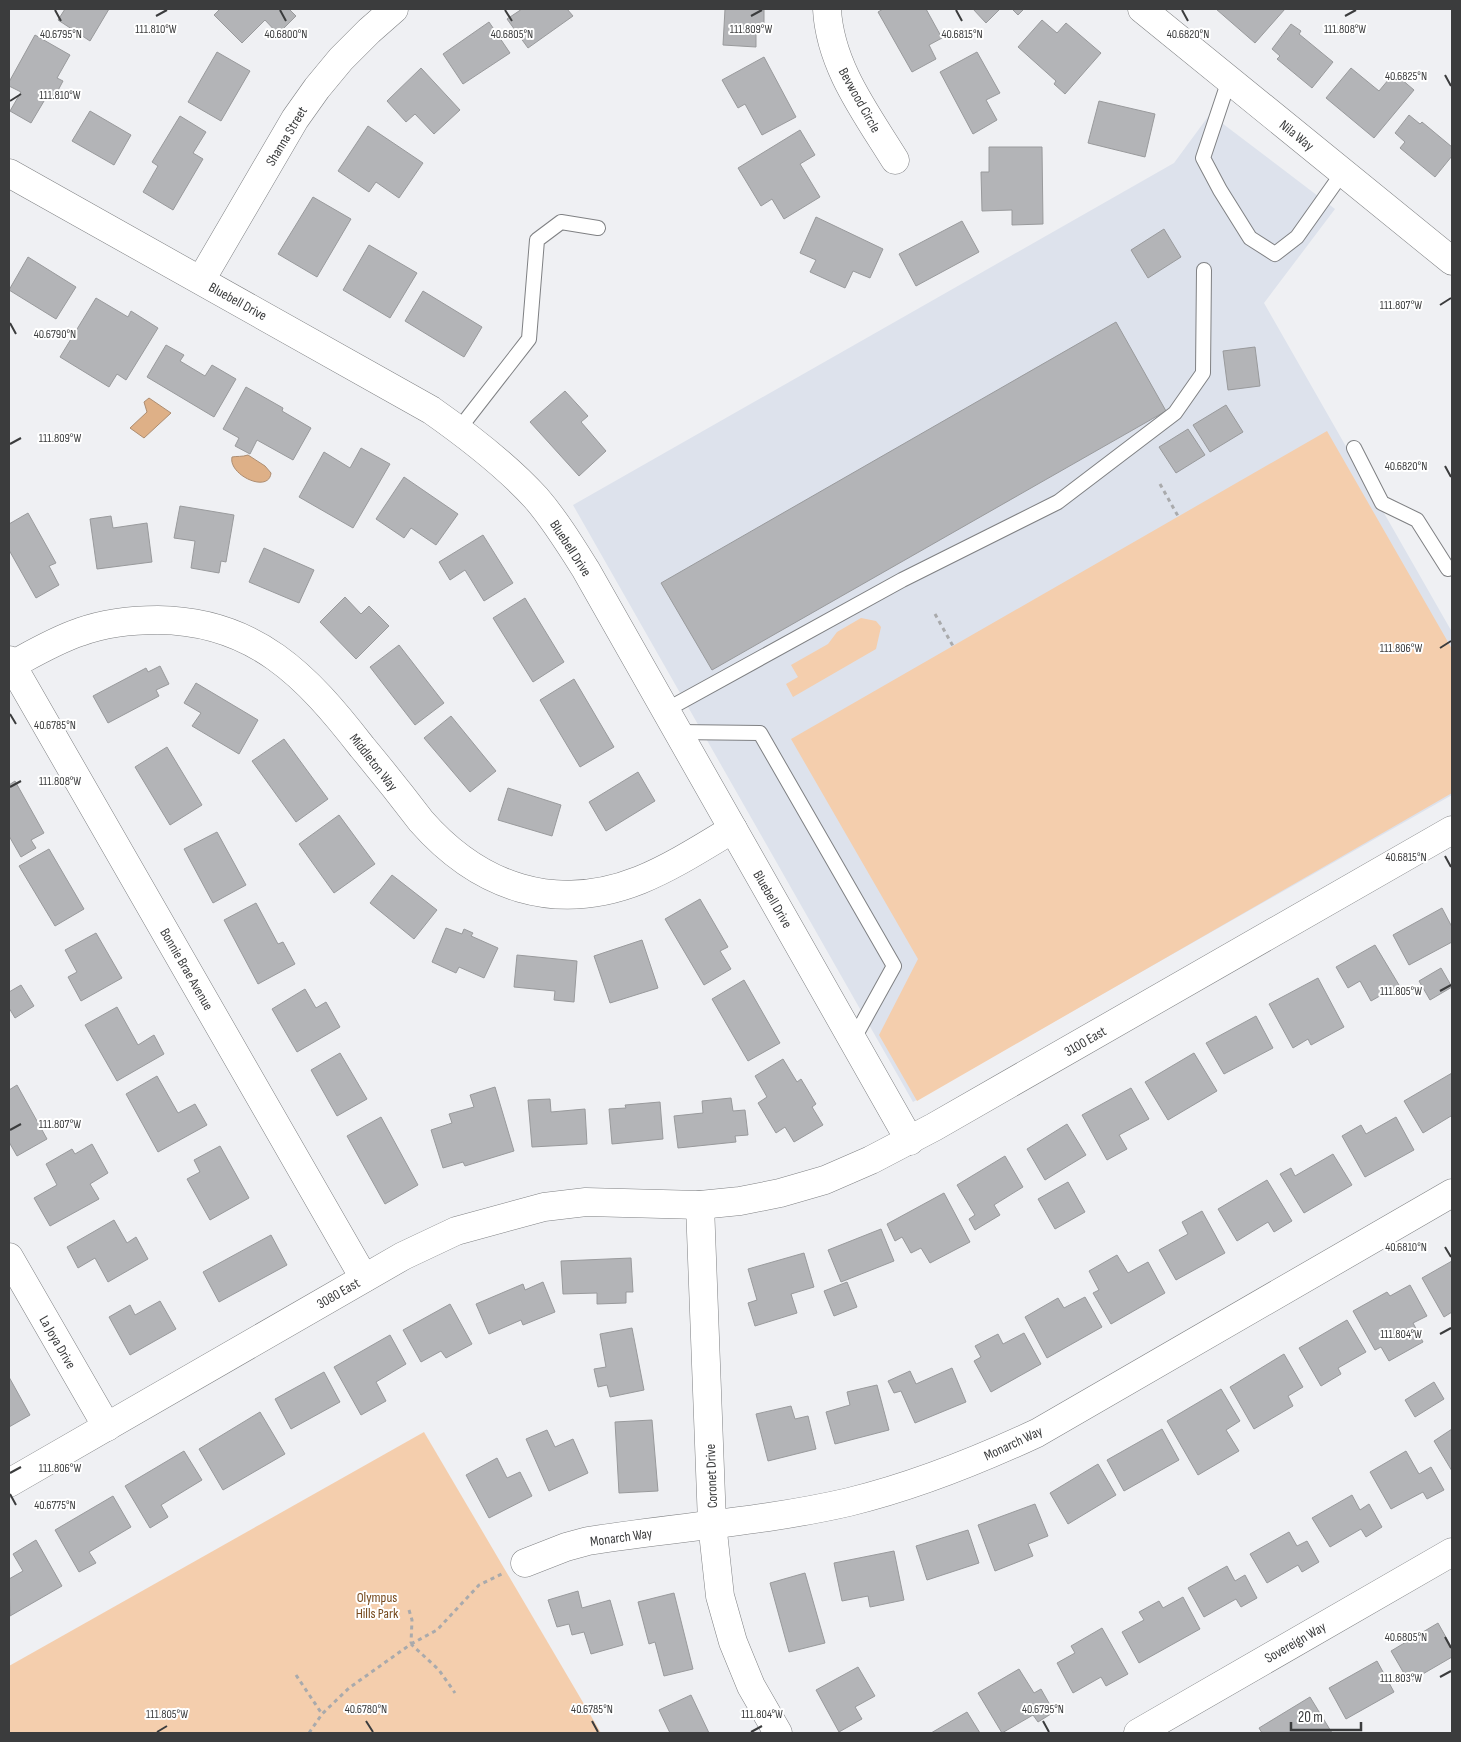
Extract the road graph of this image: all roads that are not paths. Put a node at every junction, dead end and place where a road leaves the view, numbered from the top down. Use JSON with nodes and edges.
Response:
{"nodes":[{"id":1,"x":394,"y":9,"type":"edge"},
{"id":2,"x":827,"y":9,"type":"edge"},
{"id":3,"x":1142,"y":9,"type":"edge"},
{"id":4,"x":1229,"y":80,"type":"junction"},
{"id":5,"x":895,"y":160,"type":"dead end"},
{"id":6,"x":1343,"y":172,"type":"junction"},
{"id":7,"x":9,"y":173,"type":"edge"},
{"id":8,"x":598,"y":228,"type":"dead end"},
{"id":9,"x":1452,"y":261,"type":"edge"},
{"id":10,"x":1204,"y":270,"type":"dead end"},
{"id":11,"x":201,"y":280,"type":"junction"},
{"id":12,"x":459,"y":429,"type":"junction"},
{"id":13,"x":1354,"y":448,"type":"dead end"},
{"id":14,"x":1448,"y":569,"type":"dead end"},
{"id":15,"x":10,"y":662,"type":"edge"},
{"id":16,"x":672,"y":721,"type":"junction"},
{"id":17,"x":733,"y":829,"type":"junction"},
{"id":18,"x":1452,"y":830,"type":"edge"},
{"id":19,"x":853,"y":1040,"type":"junction"},
{"id":20,"x":910,"y":1141,"type":"junction"},
{"id":21,"x":1452,"y":1193,"type":"edge"},
{"id":22,"x":700,"y":1205,"type":"junction"},
{"id":23,"x":9,"y":1257,"type":"edge"},
{"id":24,"x":364,"y":1278,"type":"junction"},
{"id":25,"x":107,"y":1427,"type":"junction"},
{"id":26,"x":9,"y":1484,"type":"edge"},
{"id":27,"x":712,"y":1523,"type":"junction"},
{"id":28,"x":1452,"y":1552,"type":"edge"},
{"id":29,"x":525,"y":1563,"type":"road end"},
{"id":30,"x":778,"y":1733,"type":"edge"},
{"id":31,"x":1138,"y":1733,"type":"edge"}],
"edges":[{"from":1,"to":11,"type":"street","name":"Shanna Street"},
{"from":2,"to":5,"type":"street","name":"Bevwood Circle"},
{"from":3,"to":4,"type":"street","name":"Nila Way"},
{"from":4,"to":6,"type":"street","name":"Nila Way"},
{"from":4,"to":6,"type":"lane"},
{"from":6,"to":9,"type":"street","name":"Nila Way"},
{"from":7,"to":11,"type":"street","name":"Bluebell Drive"},
{"from":8,"to":12,"type":"lane"},
{"from":10,"to":16,"type":"lane"},
{"from":11,"to":12,"type":"street","name":"Bluebell Drive"},
{"from":12,"to":16,"type":"street","name":"Bluebell Drive"},
{"from":13,"to":14,"type":"lane"},
{"from":15,"to":17,"type":"street","name":"Middleton Way"},
{"from":15,"to":24,"type":"street","name":"Bonnie Brae Avenue"},
{"from":16,"to":17,"type":"street","name":"Bluebell Drive"},
{"from":16,"to":19,"type":"lane"},
{"from":17,"to":19,"type":"street","name":"Bluebell Drive"},
{"from":18,"to":20,"type":"street","name":"3100 East"},
{"from":19,"to":20,"type":"street","name":"Bluebell Drive"},
{"from":20,"to":22,"type":"street","name":"3100 East"},
{"from":21,"to":27,"type":"street","name":"Monarch Way"},
{"from":22,"to":24,"type":"street","name":"3080 East"},
{"from":22,"to":27,"type":"street","name":"Coronet Drive"},
{"from":23,"to":25,"type":"street","name":"La Joya Drive"},
{"from":24,"to":25,"type":"street","name":"3080 East"},
{"from":25,"to":26,"type":"street","name":"3080 East"},
{"from":27,"to":29,"type":"street","name":"Monarch Way"},
{"from":27,"to":30,"type":"street","name":"Coronet Drive"},
{"from":28,"to":31,"type":"street","name":"Sovereign Way"}]}
